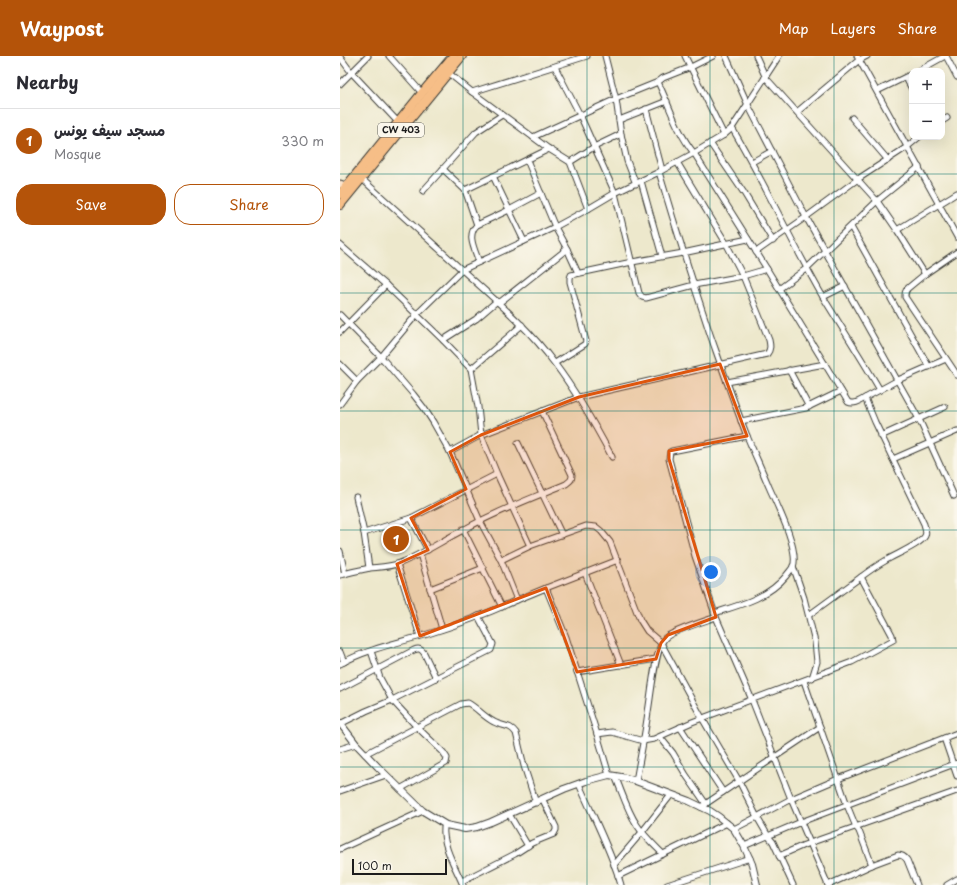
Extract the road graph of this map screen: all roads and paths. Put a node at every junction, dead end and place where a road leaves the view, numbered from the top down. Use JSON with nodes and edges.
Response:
{"nodes":[{"id":1,"x":368,"y":56,"type":"edge"},
{"id":2,"x":389,"y":56,"type":"edge"},
{"id":3,"x":453,"y":56,"type":"edge"},
{"id":4,"x":462,"y":56,"type":"edge"},
{"id":5,"x":587,"y":56,"type":"edge"},
{"id":6,"x":605,"y":56,"type":"edge"},
{"id":7,"x":685,"y":56,"type":"edge"},
{"id":8,"x":713,"y":56,"type":"edge"},
{"id":9,"x":726,"y":56,"type":"edge"},
{"id":10,"x":756,"y":56,"type":"edge"},
{"id":11,"x":780,"y":56,"type":"edge"},
{"id":12,"x":867,"y":56,"type":"edge"},
{"id":13,"x":946,"y":56,"type":"edge"},
{"id":14,"x":340,"y":57,"type":"edge"},
{"id":15,"x":858,"y":58,"type":"edge"},
{"id":16,"x":555,"y":66,"type":"junction"},
{"id":17,"x":690,"y":67,"type":"junction"},
{"id":18,"x":924,"y":68,"type":"edge"},
{"id":19,"x":445,"y":71,"type":"junction"},
{"id":20,"x":351,"y":72,"type":"junction"},
{"id":21,"x":909,"y":76,"type":"edge"},
{"id":22,"x":957,"y":77,"type":"edge"},
{"id":23,"x":766,"y":78,"type":"junction"},
{"id":24,"x":906,"y":78,"type":"junction"},
{"id":25,"x":658,"y":82,"type":"junction"},
{"id":26,"x":340,"y":84,"type":"edge"},
{"id":27,"x":909,"y":84,"type":"edge"},
{"id":28,"x":877,"y":91,"type":"junction"},
{"id":29,"x":472,"y":92,"type":"junction"},
{"id":30,"x":422,"y":93,"type":"junction"},
{"id":31,"x":616,"y":99,"type":"junction"},
{"id":32,"x":667,"y":101,"type":"junction"},
{"id":33,"x":748,"y":105,"type":"junction"},
{"id":34,"x":646,"y":110,"type":"junction"},
{"id":35,"x":797,"y":112,"type":"junction"},
{"id":36,"x":502,"y":114,"type":"junction"},
{"id":37,"x":580,"y":115,"type":"junction"},
{"id":38,"x":852,"y":118,"type":"dead end"},
{"id":39,"x":619,"y":120,"type":"junction"},
{"id":40,"x":398,"y":122,"type":"junction"},
{"id":41,"x":732,"y":128,"type":"junction"},
{"id":42,"x":621,"y":134,"type":"junction"},
{"id":43,"x":724,"y":135,"type":"junction"},
{"id":44,"x":533,"y":137,"type":"junction"},
{"id":45,"x":915,"y":140,"type":"edge"},
{"id":46,"x":710,"y":143,"type":"junction"},
{"id":47,"x":594,"y":147,"type":"junction"},
{"id":48,"x":907,"y":147,"type":"junction"},
{"id":49,"x":549,"y":149,"type":"junction"},
{"id":50,"x":772,"y":151,"type":"junction"},
{"id":51,"x":694,"y":153,"type":"junction"},
{"id":52,"x":527,"y":160,"type":"junction"},
{"id":53,"x":888,"y":160,"type":"junction"},
{"id":54,"x":570,"y":162,"type":"junction"},
{"id":55,"x":677,"y":162,"type":"junction"},
{"id":56,"x":752,"y":162,"type":"junction"},
{"id":57,"x":919,"y":167,"type":"junction"},
{"id":58,"x":443,"y":169,"type":"junction"},
{"id":59,"x":660,"y":171,"type":"junction"},
{"id":60,"x":493,"y":176,"type":"junction"},
{"id":61,"x":362,"y":179,"type":"junction"},
{"id":62,"x":858,"y":179,"type":"junction"},
{"id":63,"x":641,"y":181,"type":"junction"},
{"id":64,"x":636,"y":184,"type":"junction"},
{"id":65,"x":347,"y":187,"type":"edge"},
{"id":66,"x":465,"y":190,"type":"junction"},
{"id":67,"x":423,"y":191,"type":"dead end"},
{"id":68,"x":541,"y":193,"type":"junction"},
{"id":69,"x":957,"y":193,"type":"edge"},
{"id":70,"x":340,"y":194,"type":"edge"},
{"id":71,"x":615,"y":194,"type":"junction"},
{"id":72,"x":877,"y":201,"type":"junction"},
{"id":73,"x":938,"y":204,"type":"junction"},
{"id":74,"x":340,"y":205,"type":"edge"},
{"id":75,"x":588,"y":209,"type":"junction"},
{"id":76,"x":510,"y":210,"type":"junction"},
{"id":77,"x":806,"y":217,"type":"junction"},
{"id":78,"x":477,"y":225,"type":"junction"},
{"id":79,"x":555,"y":226,"type":"junction"},
{"id":80,"x":851,"y":227,"type":"junction"},
{"id":81,"x":897,"y":230,"type":"junction"},
{"id":82,"x":787,"y":231,"type":"junction"},
{"id":83,"x":957,"y":237,"type":"edge"},
{"id":84,"x":748,"y":239,"type":"junction"},
{"id":85,"x":524,"y":241,"type":"junction"},
{"id":86,"x":772,"y":241,"type":"junction"},
{"id":87,"x":726,"y":243,"type":"junction"},
{"id":88,"x":340,"y":245,"type":"edge"},
{"id":89,"x":567,"y":249,"type":"junction"},
{"id":90,"x":825,"y":251,"type":"junction"},
{"id":91,"x":756,"y":252,"type":"junction"},
{"id":92,"x":957,"y":252,"type":"edge"},
{"id":93,"x":683,"y":253,"type":"junction"},
{"id":94,"x":662,"y":256,"type":"junction"},
{"id":95,"x":479,"y":262,"type":"junction"},
{"id":96,"x":632,"y":262,"type":"junction"},
{"id":97,"x":808,"y":268,"type":"junction"},
{"id":98,"x":767,"y":269,"type":"junction"},
{"id":99,"x":462,"y":270,"type":"junction"},
{"id":100,"x":578,"y":273,"type":"junction"},
{"id":101,"x":925,"y":274,"type":"junction"},
{"id":102,"x":743,"y":276,"type":"junction"},
{"id":103,"x":386,"y":284,"type":"junction"},
{"id":104,"x":694,"y":285,"type":"junction"},
{"id":105,"x":844,"y":286,"type":"junction"},
{"id":106,"x":779,"y":289,"type":"junction"},
{"id":107,"x":824,"y":297,"type":"junction"},
{"id":108,"x":498,"y":302,"type":"junction"},
{"id":109,"x":417,"y":314,"type":"junction"},
{"id":110,"x":340,"y":315,"type":"edge"},
{"id":111,"x":348,"y":323,"type":"junction"},
{"id":112,"x":522,"y":324,"type":"junction"},
{"id":113,"x":340,"y":332,"type":"edge"},
{"id":114,"x":443,"y":340,"type":"junction"},
{"id":115,"x":381,"y":357,"type":"junction"},
{"id":116,"x":946,"y":359,"type":"junction"},
{"id":117,"x":555,"y":363,"type":"junction"},
{"id":118,"x":340,"y":364,"type":"edge"},
{"id":119,"x":720,"y":364,"type":"junction"},
{"id":120,"x":825,"y":364,"type":"junction"},
{"id":121,"x":929,"y":367,"type":"junction"},
{"id":122,"x":471,"y":369,"type":"junction"},
{"id":123,"x":789,"y":370,"type":"junction"},
{"id":124,"x":957,"y":375,"type":"edge"},
{"id":125,"x":898,"y":380,"type":"junction"},
{"id":126,"x":357,"y":381,"type":"junction"},
{"id":127,"x":727,"y":382,"type":"junction"},
{"id":128,"x":880,"y":390,"type":"junction"},
{"id":129,"x":841,"y":391,"type":"junction"},
{"id":130,"x":579,"y":397,"type":"junction"},
{"id":131,"x":865,"y":398,"type":"junction"},
{"id":132,"x":340,"y":404,"type":"edge"},
{"id":133,"x":809,"y":407,"type":"junction"},
{"id":134,"x":945,"y":407,"type":"dead end"},
{"id":135,"x":542,"y":411,"type":"junction"},
{"id":136,"x":919,"y":419,"type":"junction"},
{"id":137,"x":741,"y":421,"type":"junction"},
{"id":138,"x":957,"y":431,"type":"edge"},
{"id":139,"x":481,"y":435,"type":"junction"},
{"id":140,"x":747,"y":436,"type":"junction"},
{"id":141,"x":881,"y":436,"type":"junction"},
{"id":142,"x":518,"y":443,"type":"dead end"},
{"id":143,"x":930,"y":443,"type":"junction"},
{"id":144,"x":450,"y":452,"type":"junction"},
{"id":145,"x":612,"y":457,"type":"dead end"},
{"id":146,"x":893,"y":459,"type":"junction"},
{"id":147,"x":497,"y":474,"type":"junction"},
{"id":148,"x":466,"y":489,"type":"junction"},
{"id":149,"x":542,"y":494,"type":"junction"},
{"id":150,"x":954,"y":496,"type":"dead end"},
{"id":151,"x":356,"y":497,"type":"dead end"},
{"id":152,"x":511,"y":506,"type":"junction"},
{"id":153,"x":410,"y":518,"type":"junction"},
{"id":154,"x":480,"y":521,"type":"junction"},
{"id":155,"x":463,"y":529,"type":"junction"},
{"id":156,"x":364,"y":533,"type":"junction"},
{"id":157,"x":562,"y":535,"type":"junction"},
{"id":158,"x":530,"y":546,"type":"junction"},
{"id":159,"x":428,"y":550,"type":"junction"},
{"id":160,"x":340,"y":551,"type":"edge"},
{"id":161,"x":420,"y":554,"type":"junction"},
{"id":162,"x":501,"y":560,"type":"junction"},
{"id":163,"x":618,"y":560,"type":"junction"},
{"id":164,"x":397,"y":564,"type":"junction"},
{"id":165,"x":793,"y":566,"type":"junction"},
{"id":166,"x":369,"y":568,"type":"junction"},
{"id":167,"x":483,"y":568,"type":"junction"},
{"id":168,"x":585,"y":573,"type":"junction"},
{"id":169,"x":343,"y":575,"type":"edge"},
{"id":170,"x":861,"y":577,"type":"junction"},
{"id":171,"x":546,"y":588,"type":"junction"},
{"id":172,"x":430,"y":589,"type":"junction"},
{"id":173,"x":517,"y":600,"type":"junction"},
{"id":174,"x":502,"y":607,"type":"junction"},
{"id":175,"x":715,"y":615,"type":"junction"},
{"id":176,"x":809,"y":615,"type":"junction"},
{"id":177,"x":478,"y":616,"type":"junction"},
{"id":178,"x":442,"y":630,"type":"junction"},
{"id":179,"x":420,"y":636,"type":"junction"},
{"id":180,"x":661,"y":644,"type":"junction"},
{"id":181,"x":371,"y":651,"type":"junction"},
{"id":182,"x":340,"y":652,"type":"edge"},
{"id":183,"x":656,"y":659,"type":"junction"},
{"id":184,"x":342,"y":663,"type":"edge"},
{"id":185,"x":621,"y":665,"type":"junction"},
{"id":186,"x":377,"y":669,"type":"junction"},
{"id":187,"x":577,"y":672,"type":"junction"},
{"id":188,"x":436,"y":678,"type":"junction"},
{"id":189,"x":812,"y":678,"type":"junction"},
{"id":190,"x":804,"y":681,"type":"junction"},
{"id":191,"x":340,"y":689,"type":"edge"},
{"id":192,"x":392,"y":700,"type":"junction"},
{"id":193,"x":752,"y":700,"type":"junction"},
{"id":194,"x":702,"y":718,"type":"junction"},
{"id":195,"x":340,"y":723,"type":"edge"},
{"id":196,"x":417,"y":727,"type":"junction"},
{"id":197,"x":680,"y":727,"type":"junction"},
{"id":198,"x":820,"y":727,"type":"junction"},
{"id":199,"x":957,"y":733,"type":"edge"},
{"id":200,"x":597,"y":734,"type":"junction"},
{"id":201,"x":660,"y":737,"type":"junction"},
{"id":202,"x":944,"y":738,"type":"junction"},
{"id":203,"x":643,"y":741,"type":"junction"},
{"id":204,"x":356,"y":744,"type":"junction"},
{"id":205,"x":340,"y":749,"type":"edge"},
{"id":206,"x":365,"y":754,"type":"junction"},
{"id":207,"x":775,"y":756,"type":"junction"},
{"id":208,"x":955,"y":764,"type":"edge"},
{"id":209,"x":386,"y":775,"type":"junction"},
{"id":210,"x":612,"y":775,"type":"junction"},
{"id":211,"x":957,"y":776,"type":"edge"},
{"id":212,"x":838,"y":779,"type":"junction"},
{"id":213,"x":636,"y":781,"type":"junction"},
{"id":214,"x":738,"y":781,"type":"junction"},
{"id":215,"x":579,"y":784,"type":"junction"},
{"id":216,"x":400,"y":789,"type":"junction"},
{"id":217,"x":340,"y":791,"type":"edge"},
{"id":218,"x":957,"y":791,"type":"edge"},
{"id":219,"x":723,"y":792,"type":"junction"},
{"id":220,"x":671,"y":795,"type":"junction"},
{"id":221,"x":791,"y":799,"type":"junction"},
{"id":222,"x":543,"y":800,"type":"junction"},
{"id":223,"x":536,"y":803,"type":"junction"},
{"id":224,"x":704,"y":805,"type":"junction"},
{"id":225,"x":847,"y":805,"type":"junction"},
{"id":226,"x":423,"y":811,"type":"junction"},
{"id":227,"x":509,"y":814,"type":"junction"},
{"id":228,"x":757,"y":817,"type":"junction"},
{"id":229,"x":801,"y":822,"type":"junction"},
{"id":230,"x":727,"y":823,"type":"junction"},
{"id":231,"x":446,"y":825,"type":"junction"},
{"id":232,"x":856,"y":827,"type":"junction"},
{"id":233,"x":734,"y":830,"type":"junction"},
{"id":234,"x":642,"y":832,"type":"junction"},
{"id":235,"x":768,"y":836,"type":"junction"},
{"id":236,"x":810,"y":843,"type":"junction"},
{"id":237,"x":528,"y":846,"type":"junction"},
{"id":238,"x":744,"y":846,"type":"junction"},
{"id":239,"x":340,"y":849,"type":"edge"},
{"id":240,"x":662,"y":854,"type":"junction"},
{"id":241,"x":779,"y":856,"type":"junction"},
{"id":242,"x":750,"y":858,"type":"junction"},
{"id":243,"x":614,"y":865,"type":"junction"},
{"id":244,"x":872,"y":865,"type":"junction"},
{"id":245,"x":618,"y":876,"type":"junction"},
{"id":246,"x":957,"y":879,"type":"edge"},
{"id":247,"x":463,"y":883,"type":"edge"},
{"id":248,"x":621,"y":885,"type":"edge"},
{"id":249,"x":667,"y":885,"type":"edge"},
{"id":250,"x":757,"y":885,"type":"edge"},
{"id":251,"x":793,"y":885,"type":"edge"},
{"id":252,"x":828,"y":885,"type":"edge"},
{"id":253,"x":917,"y":885,"type":"edge"},
{"id":254,"x":947,"y":885,"type":"edge"}],
"edges":[{"from":1,"to":20,"type":"street"},
{"from":2,"to":30,"type":"street"},
{"from":3,"to":19,"type":"main road","number":"CW 403"},
{"from":4,"to":19,"type":"main road","number":"CW 403"},
{"from":5,"to":16,"type":"street"},
{"from":6,"to":31,"type":"street"},
{"from":7,"to":17,"type":"street"},
{"from":8,"to":17,"type":"street"},
{"from":9,"to":33,"type":"street"},
{"from":10,"to":23,"type":"street"},
{"from":11,"to":23,"type":"street"},
{"from":12,"to":15,"type":"street"},
{"from":13,"to":18,"type":"street"},
{"from":13,"to":22,"type":"street"},
{"from":14,"to":20,"type":"street"},
{"from":15,"to":28,"type":"street"},
{"from":15,"to":35,"type":"street"},
{"from":16,"to":29,"type":"street"},
{"from":16,"to":37,"type":"street"},
{"from":17,"to":25,"type":"street"},
{"from":17,"to":43,"type":"street"},
{"from":19,"to":29,"type":"street"},
{"from":19,"to":30,"type":"main road","number":"CW 403"},
{"from":19,"to":61,"type":"main road","number":"CW 403"},
{"from":20,"to":26,"type":"street"},
{"from":20,"to":40,"type":"street"},
{"from":21,"to":24,"type":"street"},
{"from":23,"to":33,"type":"street"},
{"from":23,"to":35,"type":"street"},
{"from":24,"to":27,"type":"street"},
{"from":24,"to":28,"type":"street"},
{"from":25,"to":31,"type":"street"},
{"from":25,"to":32,"type":"street"},
{"from":28,"to":48,"type":"street"},
{"from":29,"to":36,"type":"street"},
{"from":30,"to":40,"type":"main road","number":"CW 403"},
{"from":31,"to":37,"type":"street"},
{"from":31,"to":39,"type":"street"},
{"from":32,"to":34,"type":"street"},
{"from":32,"to":51,"type":"street"},
{"from":33,"to":41,"type":"street"},
{"from":33,"to":50,"type":"street"},
{"from":34,"to":39,"type":"street"},
{"from":34,"to":59,"type":"street"},
{"from":35,"to":62,"type":"street"},
{"from":36,"to":44,"type":"street"},
{"from":36,"to":58,"type":"street"},
{"from":37,"to":44,"type":"street"},
{"from":37,"to":47,"type":"street"},
{"from":38,"to":53,"type":"street"},
{"from":39,"to":42,"type":"street"},
{"from":40,"to":65,"type":"main road","number":"CW 403"},
{"from":41,"to":43,"type":"street"},
{"from":41,"to":56,"type":"street"},
{"from":42,"to":47,"type":"street"},
{"from":42,"to":64,"type":"street"},
{"from":43,"to":46,"type":"street"},
{"from":44,"to":49,"type":"street"},
{"from":45,"to":48,"type":"street"},
{"from":46,"to":51,"type":"street"},
{"from":46,"to":86,"type":"street"},
{"from":47,"to":54,"type":"street"},
{"from":47,"to":71,"type":"street"},
{"from":48,"to":53,"type":"street"},
{"from":48,"to":57,"type":"street"},
{"from":49,"to":52,"type":"street"},
{"from":49,"to":54,"type":"street"},
{"from":50,"to":56,"type":"street"},
{"from":50,"to":77,"type":"street"},
{"from":51,"to":55,"type":"street"},
{"from":51,"to":84,"type":"street"},
{"from":52,"to":60,"type":"street"},
{"from":52,"to":68,"type":"street"},
{"from":53,"to":62,"type":"street"},
{"from":54,"to":75,"type":"street"},
{"from":55,"to":59,"type":"street"},
{"from":55,"to":87,"type":"street"},
{"from":56,"to":82,"type":"street"},
{"from":57,"to":72,"type":"street"},
{"from":57,"to":73,"type":"street"},
{"from":58,"to":66,"type":"street"},
{"from":58,"to":67,"type":"street"},
{"from":59,"to":63,"type":"street"},
{"from":59,"to":93,"type":"street"},
{"from":60,"to":66,"type":"street"},
{"from":60,"to":76,"type":"street"},
{"from":61,"to":65,"type":"main road","number":"CW 403"},
{"from":61,"to":99,"type":"street"},
{"from":62,"to":72,"type":"street"},
{"from":62,"to":77,"type":"street"},
{"from":63,"to":64,"type":"street"},
{"from":63,"to":94,"type":"street"},
{"from":64,"to":71,"type":"street"},
{"from":65,"to":70,"type":"main road","number":"CW 403"},
{"from":65,"to":74,"type":"main road","number":"CW 403"},
{"from":66,"to":78,"type":"street"},
{"from":68,"to":76,"type":"street"},
{"from":68,"to":79,"type":"street"},
{"from":69,"to":73,"type":"street"},
{"from":71,"to":75,"type":"street"},
{"from":71,"to":96,"type":"street"},
{"from":72,"to":80,"type":"street"},
{"from":72,"to":81,"type":"street"},
{"from":73,"to":81,"type":"street"},
{"from":73,"to":83,"type":"street"},
{"from":75,"to":79,"type":"street"},
{"from":76,"to":78,"type":"street"},
{"from":76,"to":85,"type":"street"},
{"from":77,"to":82,"type":"street"},
{"from":77,"to":90,"type":"street"},
{"from":78,"to":95,"type":"street"},
{"from":79,"to":85,"type":"street"},
{"from":79,"to":89,"type":"street"},
{"from":80,"to":90,"type":"street"},
{"from":80,"to":121,"type":"street"},
{"from":81,"to":101,"type":"street"},
{"from":82,"to":86,"type":"street"},
{"from":82,"to":97,"type":"street"},
{"from":84,"to":87,"type":"street"},
{"from":84,"to":91,"type":"street"},
{"from":85,"to":95,"type":"street"},
{"from":86,"to":91,"type":"street"},
{"from":87,"to":93,"type":"street"},
{"from":87,"to":102,"type":"street"},
{"from":88,"to":103,"type":"street"},
{"from":89,"to":100,"type":"street"},
{"from":89,"to":108,"type":"street"},
{"from":90,"to":97,"type":"street"},
{"from":90,"to":105,"type":"street"},
{"from":91,"to":98,"type":"street"},
{"from":92,"to":101,"type":"street"},
{"from":93,"to":94,"type":"street"},
{"from":93,"to":104,"type":"street"},
{"from":94,"to":96,"type":"street"},
{"from":95,"to":99,"type":"street"},
{"from":96,"to":100,"type":"street"},
{"from":96,"to":104,"type":"street"},
{"from":97,"to":106,"type":"street"},
{"from":97,"to":107,"type":"street"},
{"from":98,"to":102,"type":"street"},
{"from":98,"to":106,"type":"street"},
{"from":99,"to":108,"type":"street"},
{"from":99,"to":109,"type":"street"},
{"from":100,"to":117,"type":"street"},
{"from":101,"to":116,"type":"street"},
{"from":102,"to":104,"type":"street"},
{"from":102,"to":119,"type":"street"},
{"from":103,"to":109,"type":"street"},
{"from":103,"to":111,"type":"street"},
{"from":104,"to":119,"type":"street"},
{"from":105,"to":107,"type":"street"},
{"from":105,"to":125,"type":"street"},
{"from":106,"to":120,"type":"street"},
{"from":107,"to":128,"type":"street"},
{"from":108,"to":112,"type":"street"},
{"from":108,"to":114,"type":"street"},
{"from":109,"to":114,"type":"street"},
{"from":109,"to":115,"type":"street"},
{"from":110,"to":111,"type":"street"},
{"from":111,"to":113,"type":"street"},
{"from":111,"to":115,"type":"street"},
{"from":112,"to":117,"type":"street"},
{"from":112,"to":122,"type":"street"},
{"from":114,"to":122,"type":"street"},
{"from":115,"to":126,"type":"street"},
{"from":115,"to":144,"type":"street"},
{"from":116,"to":121,"type":"street"},
{"from":116,"to":124,"type":"street"},
{"from":117,"to":130,"type":"street"},
{"from":118,"to":126,"type":"street"},
{"from":119,"to":127,"type":"street"},
{"from":119,"to":130,"type":"street"},
{"from":120,"to":123,"type":"street"},
{"from":120,"to":129,"type":"street"},
{"from":121,"to":125,"type":"street"},
{"from":122,"to":139,"type":"street"},
{"from":123,"to":127,"type":"street"},
{"from":123,"to":133,"type":"street"},
{"from":125,"to":128,"type":"street"},
{"from":125,"to":136,"type":"street"},
{"from":126,"to":132,"type":"street"},
{"from":127,"to":137,"type":"street"},
{"from":128,"to":131,"type":"street"},
{"from":129,"to":131,"type":"street"},
{"from":129,"to":133,"type":"street"},
{"from":130,"to":135,"type":"street"},
{"from":130,"to":145,"type":"street"},
{"from":131,"to":141,"type":"street"},
{"from":133,"to":137,"type":"street"},
{"from":134,"to":136,"type":"street"},
{"from":135,"to":139,"type":"street"},
{"from":135,"to":149,"type":"street"},
{"from":136,"to":141,"type":"street"},
{"from":136,"to":143,"type":"street"},
{"from":137,"to":140,"type":"street"},
{"from":138,"to":143,"type":"street"},
{"from":139,"to":144,"type":"street"},
{"from":139,"to":147,"type":"street"},
{"from":140,"to":165,"type":"street"},
{"from":140,"to":175,"type":"street"},
{"from":141,"to":146,"type":"street"},
{"from":142,"to":149,"type":"street"},
{"from":143,"to":146,"type":"street"},
{"from":143,"to":150,"type":"street"},
{"from":144,"to":148,"type":"street"},
{"from":146,"to":170,"type":"street"},
{"from":147,"to":148,"type":"street"},
{"from":147,"to":152,"type":"street"},
{"from":148,"to":153,"type":"street"},
{"from":148,"to":154,"type":"street"},
{"from":149,"to":152,"type":"street"},
{"from":149,"to":157,"type":"street"},
{"from":151,"to":156,"type":"street"},
{"from":152,"to":154,"type":"street"},
{"from":152,"to":158,"type":"street"},
{"from":153,"to":156,"type":"street"},
{"from":153,"to":159,"type":"street"},
{"from":154,"to":155,"type":"street"},
{"from":154,"to":162,"type":"street"},
{"from":155,"to":159,"type":"street"},
{"from":155,"to":167,"type":"street"},
{"from":156,"to":166,"type":"street"},
{"from":157,"to":158,"type":"street"},
{"from":157,"to":163,"type":"street"},
{"from":158,"to":162,"type":"street"},
{"from":159,"to":161,"type":"street"},
{"from":160,"to":169,"type":"street"},
{"from":161,"to":164,"type":"street"},
{"from":161,"to":172,"type":"street"},
{"from":162,"to":173,"type":"street"},
{"from":163,"to":168,"type":"street"},
{"from":163,"to":180,"type":"street"},
{"from":164,"to":166,"type":"street"},
{"from":164,"to":179,"type":"street"},
{"from":165,"to":175,"type":"street"},
{"from":165,"to":176,"type":"street"},
{"from":166,"to":169,"type":"street"},
{"from":167,"to":172,"type":"street"},
{"from":167,"to":174,"type":"street"},
{"from":168,"to":171,"type":"street"},
{"from":168,"to":185,"type":"street"},
{"from":170,"to":176,"type":"street"},
{"from":170,"to":189,"type":"street"},
{"from":171,"to":173,"type":"street"},
{"from":171,"to":187,"type":"street"},
{"from":172,"to":178,"type":"street"},
{"from":173,"to":174,"type":"street"},
{"from":174,"to":177,"type":"street"},
{"from":175,"to":180,"type":"street"},
{"from":175,"to":193,"type":"street"},
{"from":176,"to":189,"type":"street"},
{"from":177,"to":178,"type":"street"},
{"from":177,"to":188,"type":"street"},
{"from":178,"to":179,"type":"street"},
{"from":179,"to":181,"type":"street"},
{"from":180,"to":183,"type":"street"},
{"from":180,"to":194,"type":"street"},
{"from":181,"to":184,"type":"street"},
{"from":181,"to":186,"type":"street"},
{"from":182,"to":184,"type":"street"},
{"from":183,"to":185,"type":"street"},
{"from":183,"to":203,"type":"street"},
{"from":185,"to":187,"type":"street"},
{"from":186,"to":188,"type":"street"},
{"from":186,"to":191,"type":"street"},
{"from":186,"to":192,"type":"street"},
{"from":187,"to":200,"type":"street"},
{"from":188,"to":192,"type":"street"},
{"from":189,"to":190,"type":"street"},
{"from":190,"to":193,"type":"street"},
{"from":190,"to":198,"type":"street"},
{"from":192,"to":195,"type":"street"},
{"from":192,"to":196,"type":"street"},
{"from":193,"to":194,"type":"street"},
{"from":193,"to":207,"type":"street"},
{"from":194,"to":197,"type":"street"},
{"from":194,"to":214,"type":"street"},
{"from":195,"to":204,"type":"street"},
{"from":196,"to":206,"type":"street"},
{"from":196,"to":216,"type":"street"},
{"from":196,"to":223,"type":"street"},
{"from":197,"to":201,"type":"street"},
{"from":197,"to":219,"type":"street"},
{"from":198,"to":207,"type":"street"},
{"from":198,"to":212,"type":"street"},
{"from":199,"to":202,"type":"street"},
{"from":200,"to":203,"type":"street"},
{"from":200,"to":210,"type":"street"},
{"from":201,"to":203,"type":"street"},
{"from":201,"to":224,"type":"street"},
{"from":202,"to":208,"type":"street"},
{"from":202,"to":212,"type":"street"},
{"from":203,"to":213,"type":"street"},
{"from":204,"to":205,"type":"street"},
{"from":204,"to":206,"type":"street"},
{"from":206,"to":209,"type":"street"},
{"from":207,"to":214,"type":"street"},
{"from":207,"to":221,"type":"street"},
{"from":208,"to":211,"type":"street"},
{"from":208,"to":225,"type":"street"},
{"from":209,"to":216,"type":"street"},
{"from":209,"to":217,"type":"street"},
{"from":210,"to":213,"type":"street"},
{"from":210,"to":215,"type":"street"},
{"from":210,"to":234,"type":"street"},
{"from":212,"to":221,"type":"street"},
{"from":212,"to":225,"type":"street"},
{"from":213,"to":220,"type":"street"},
{"from":214,"to":219,"type":"street"},
{"from":214,"to":228,"type":"street"},
{"from":215,"to":222,"type":"street"},
{"from":215,"to":243,"type":"street"},
{"from":216,"to":226,"type":"street"},
{"from":218,"to":232,"type":"street"},
{"from":219,"to":224,"type":"street"},
{"from":220,"to":224,"type":"street"},
{"from":220,"to":234,"type":"street"},
{"from":221,"to":228,"type":"street"},
{"from":221,"to":229,"type":"street"},
{"from":222,"to":223,"type":"street"},
{"from":222,"to":237,"type":"street"},
{"from":223,"to":227,"type":"street"},
{"from":224,"to":230,"type":"street"},
{"from":225,"to":229,"type":"street"},
{"from":225,"to":232,"type":"street"},
{"from":226,"to":231,"type":"street"},
{"from":226,"to":239,"type":"street"},
{"from":227,"to":231,"type":"street"},
{"from":227,"to":237,"type":"street"},
{"from":228,"to":233,"type":"street"},
{"from":228,"to":235,"type":"street"},
{"from":229,"to":235,"type":"street"},
{"from":229,"to":236,"type":"street"},
{"from":230,"to":233,"type":"street"},
{"from":230,"to":240,"type":"street"},
{"from":231,"to":247,"type":"street"},
{"from":232,"to":236,"type":"street"},
{"from":232,"to":244,"type":"street"},
{"from":233,"to":238,"type":"street"},
{"from":234,"to":240,"type":"street"},
{"from":234,"to":243,"type":"street"},
{"from":235,"to":238,"type":"street"},
{"from":235,"to":241,"type":"street"},
{"from":236,"to":241,"type":"street"},
{"from":236,"to":252,"type":"street"},
{"from":237,"to":247,"type":"street"},
{"from":238,"to":242,"type":"street"},
{"from":240,"to":245,"type":"street"},
{"from":241,"to":251,"type":"street"},
{"from":242,"to":249,"type":"street"},
{"from":242,"to":250,"type":"street"},
{"from":243,"to":245,"type":"street"},
{"from":244,"to":252,"type":"street"},
{"from":244,"to":253,"type":"street"},
{"from":245,"to":248,"type":"street"},
{"from":246,"to":254,"type":"street"}]}
